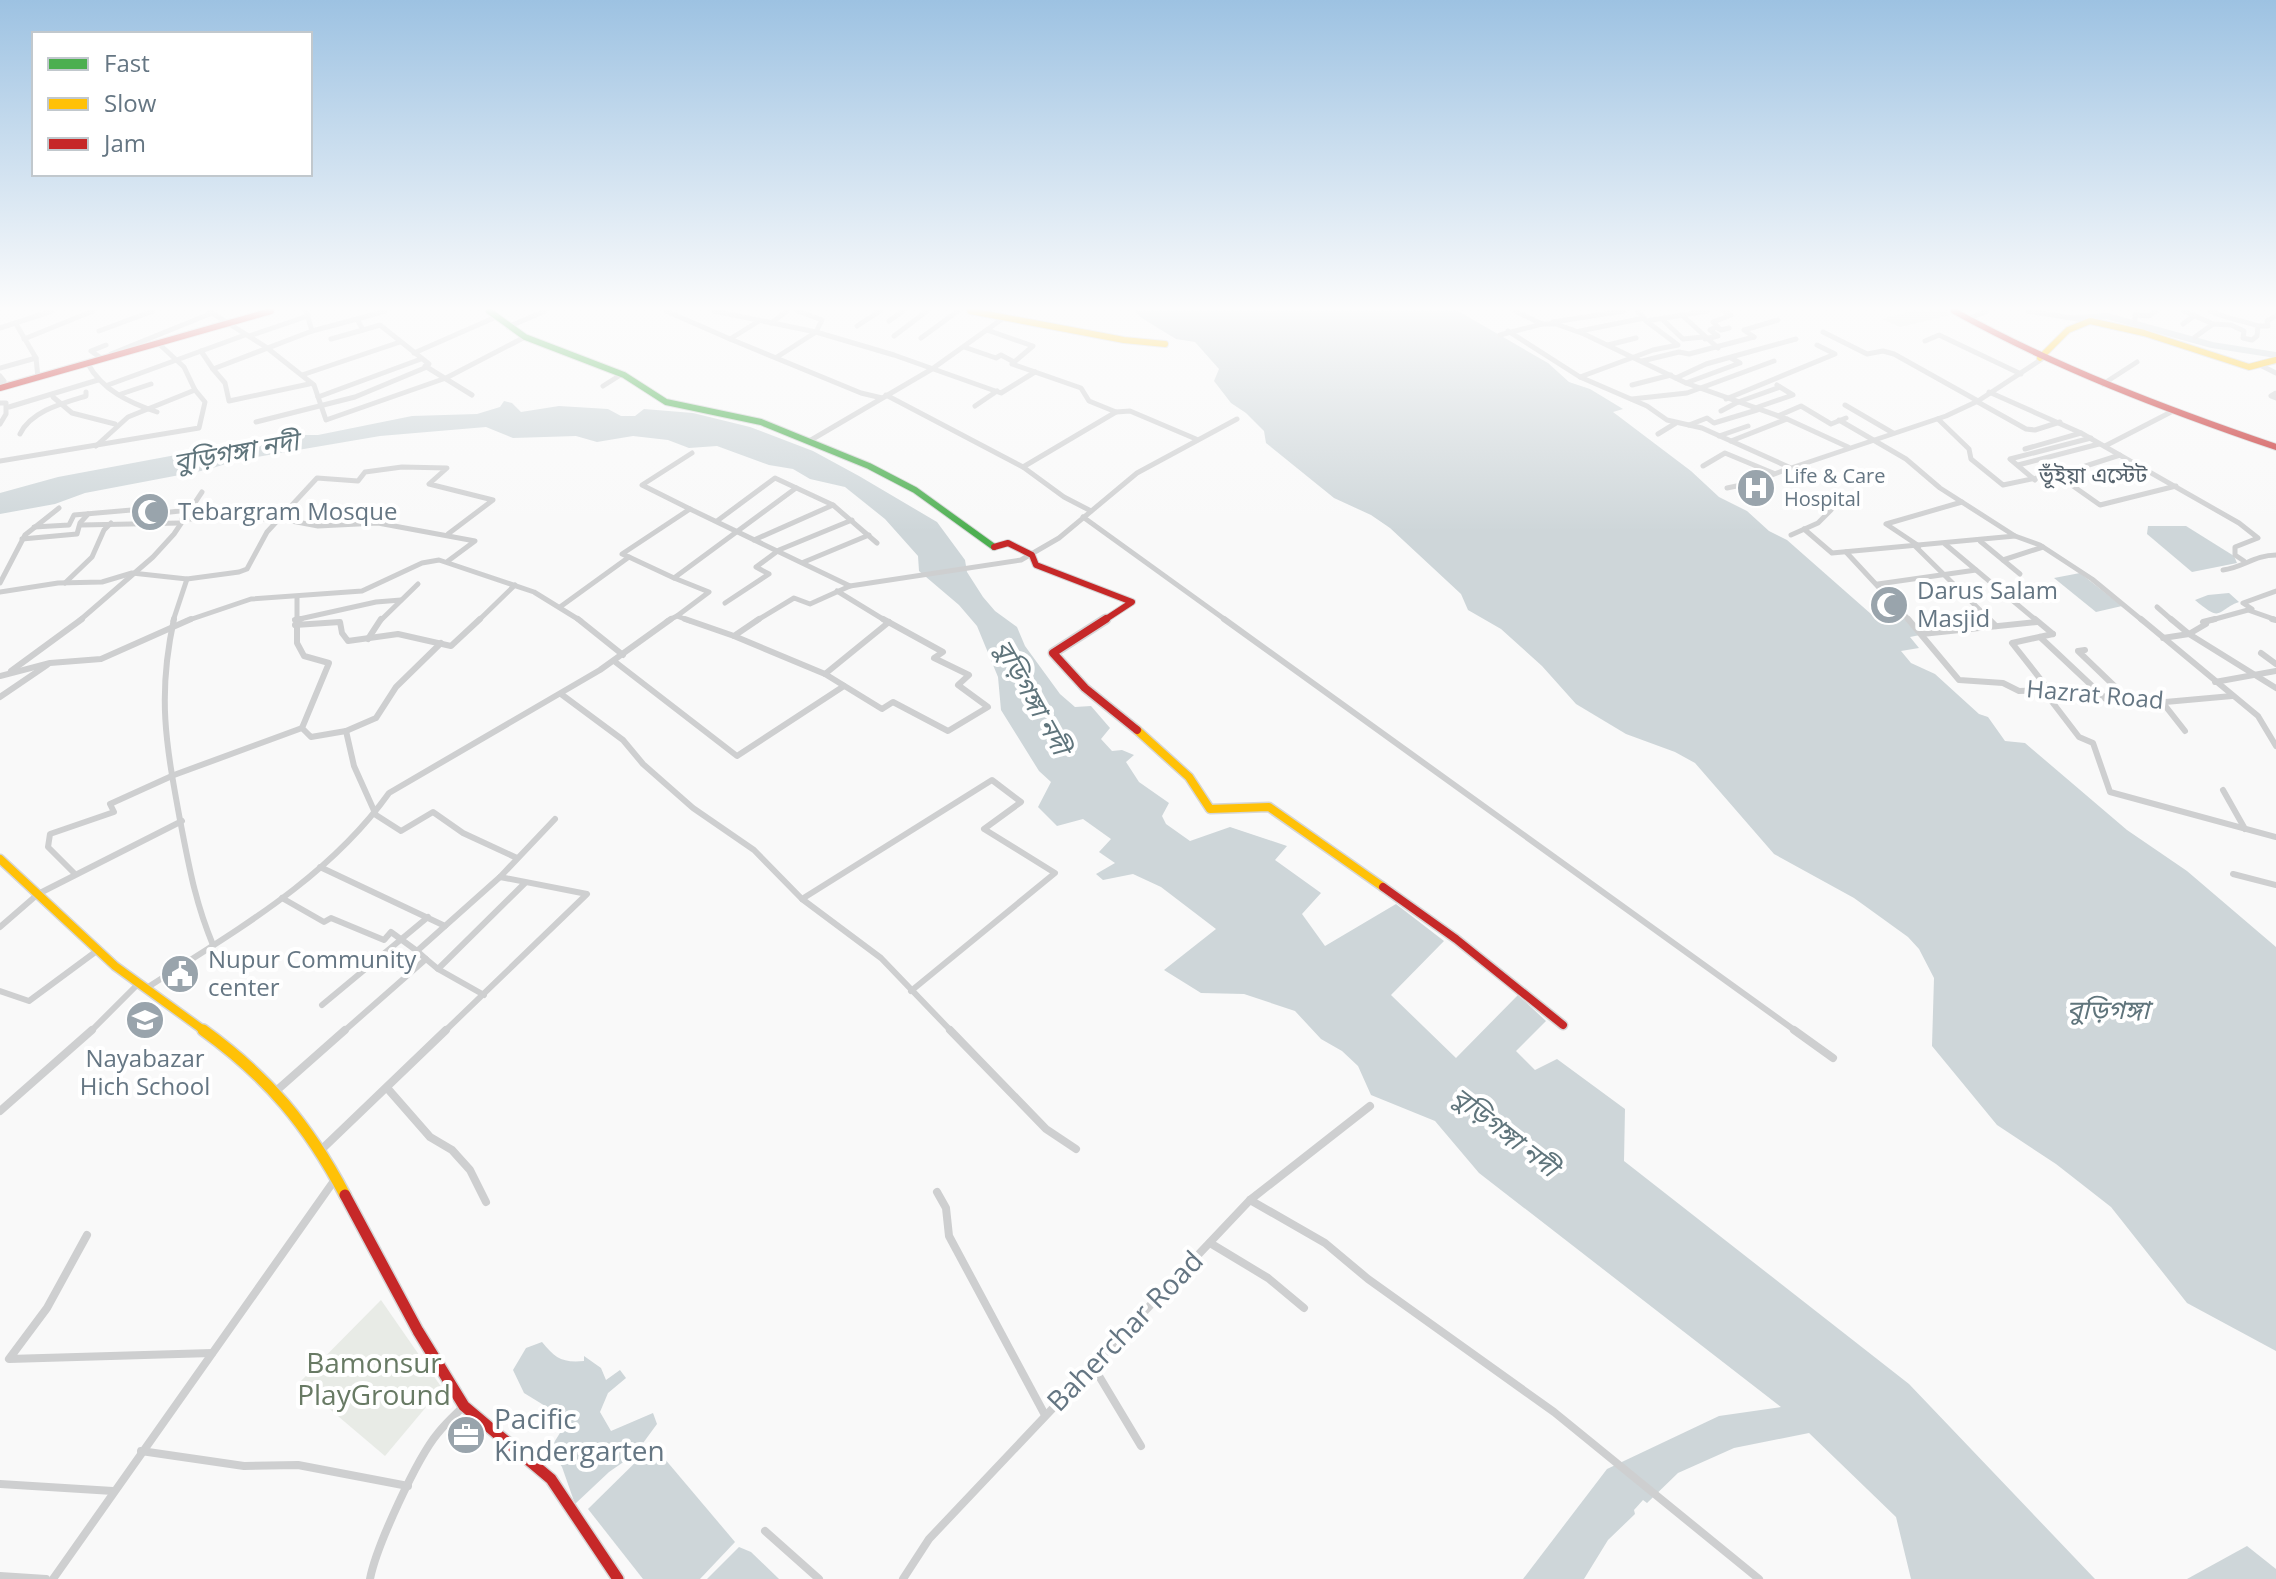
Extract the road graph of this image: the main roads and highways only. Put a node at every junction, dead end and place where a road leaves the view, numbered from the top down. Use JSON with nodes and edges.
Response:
{"nodes":[{"id":1,"x":0,"y":385,"type":"edge"},
{"id":2,"x":27,"y":385,"type":"edge"},
{"id":3,"x":643,"y":385,"type":"edge"},
{"id":4,"x":2105,"y":385,"type":"edge"},
{"id":5,"x":2276,"y":447,"type":"edge"},
{"id":6,"x":0,"y":859,"type":"edge"},
{"id":7,"x":1563,"y":1025,"type":"dead end"},
{"id":8,"x":618,"y":1579,"type":"edge"}],
"edges":[{"from":1,"to":2,"type":"main road"},
{"from":3,"to":7,"type":"main road"},
{"from":4,"to":5,"type":"main road"},
{"from":6,"to":8,"type":"main road"}]}
